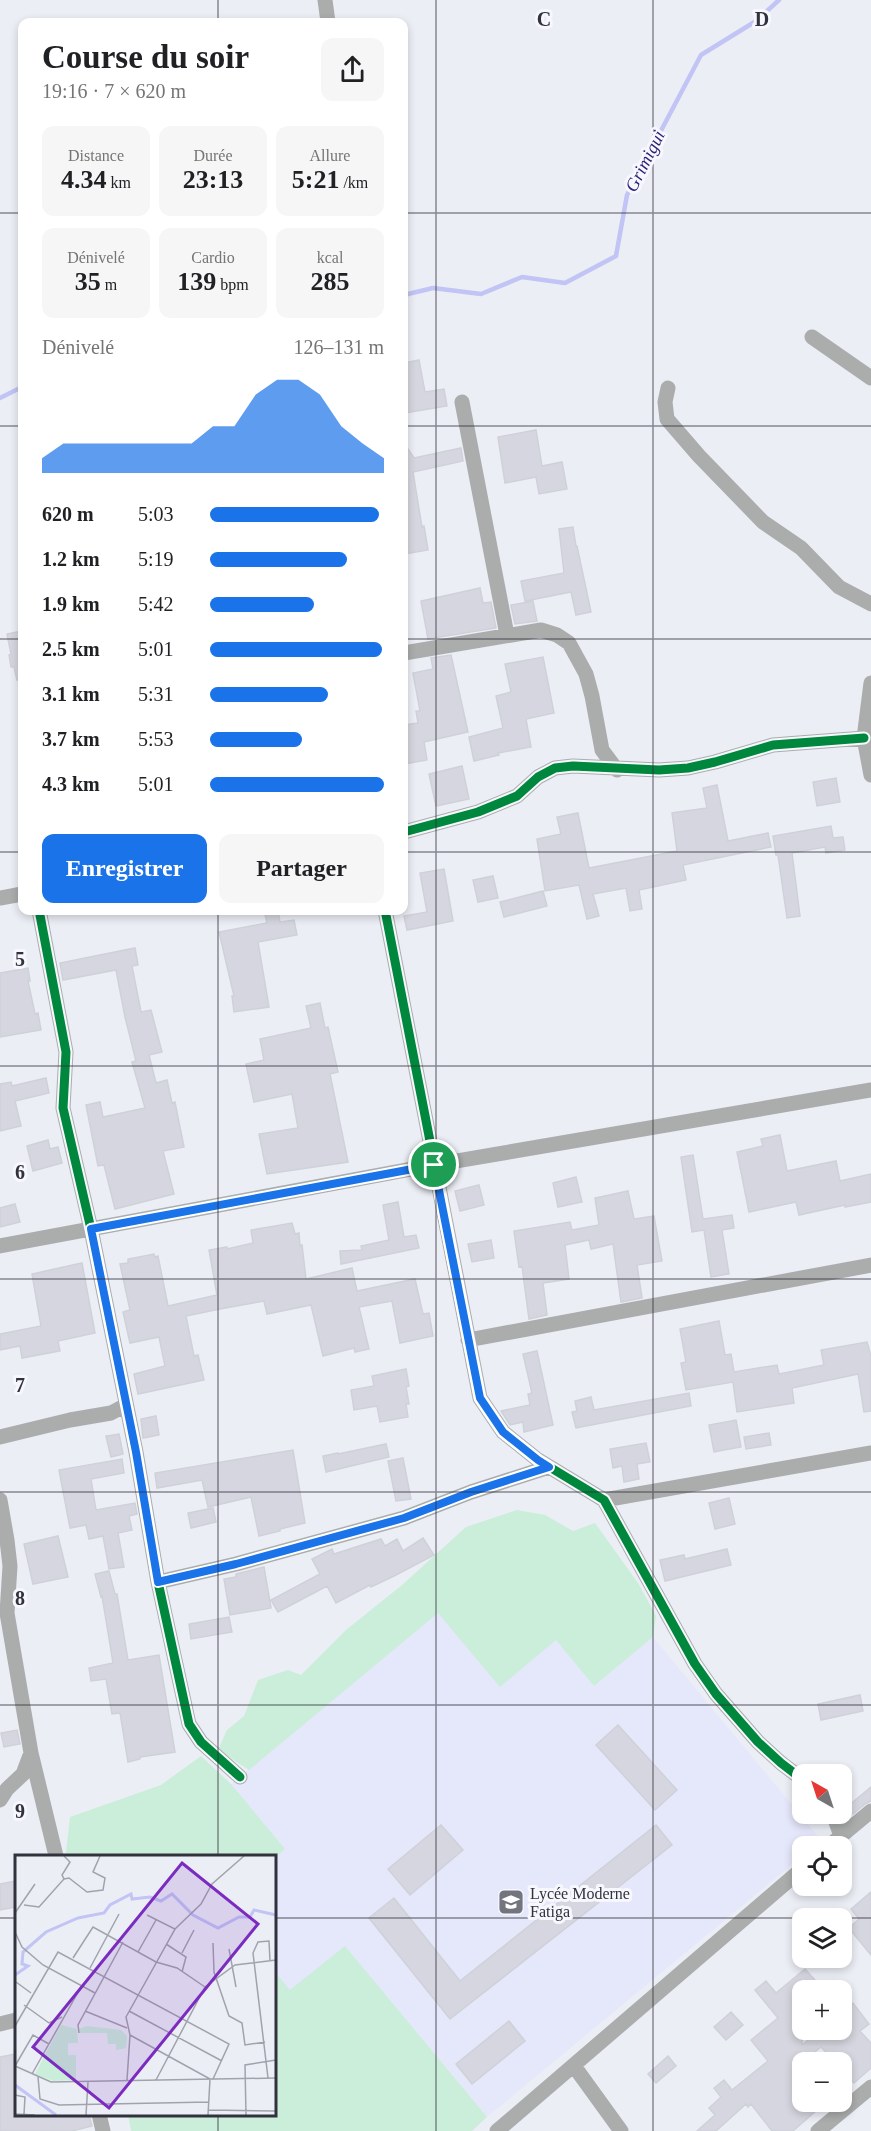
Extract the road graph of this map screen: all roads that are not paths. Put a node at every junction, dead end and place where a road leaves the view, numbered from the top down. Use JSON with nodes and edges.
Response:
{"nodes":[{"id":1,"x":325,"y":0,"type":"edge"},
{"id":2,"x":327,"y":18,"type":"edge"},
{"id":3,"x":812,"y":337,"type":"dead end"},
{"id":4,"x":871,"y":378,"type":"edge"},
{"id":5,"x":668,"y":388,"type":"dead end"},
{"id":6,"x":462,"y":402,"type":"dead end"},
{"id":7,"x":871,"y":604,"type":"edge"},
{"id":8,"x":507,"y":635,"type":"junction"},
{"id":9,"x":408,"y":651,"type":"edge"},
{"id":10,"x":871,"y":683,"type":"edge"},
{"id":11,"x":864,"y":738,"type":"junction"},
{"id":12,"x":617,"y":770,"type":"junction"},
{"id":13,"x":871,"y":775,"type":"edge"},
{"id":14,"x":408,"y":831,"type":"edge"},
{"id":15,"x":18,"y":895,"type":"edge"},
{"id":16,"x":0,"y":898,"type":"edge"},
{"id":17,"x":40,"y":915,"type":"edge"},
{"id":18,"x":387,"y":915,"type":"edge"},
{"id":19,"x":871,"y":1090,"type":"edge"},
{"id":20,"x":434,"y":1165,"type":"junction"},
{"id":21,"x":91,"y":1229,"type":"junction"},
{"id":22,"x":0,"y":1246,"type":"edge"},
{"id":23,"x":871,"y":1265,"type":"edge"},
{"id":24,"x":468,"y":1340,"type":"junction"},
{"id":25,"x":126,"y":1405,"type":"junction"},
{"id":26,"x":0,"y":1437,"type":"edge"},
{"id":27,"x":871,"y":1453,"type":"edge"},
{"id":28,"x":549,"y":1467,"type":"junction"},
{"id":29,"x":0,"y":1500,"type":"edge"},
{"id":30,"x":604,"y":1500,"type":"junction"},
{"id":31,"x":158,"y":1582,"type":"junction"},
{"id":32,"x":31,"y":1753,"type":"junction"},
{"id":33,"x":792,"y":1771,"type":"edge"},
{"id":34,"x":240,"y":1777,"type":"dead end"},
{"id":35,"x":0,"y":1800,"type":"edge"},
{"id":36,"x":871,"y":1811,"type":"edge"},
{"id":37,"x":841,"y":1836,"type":"edge"},
{"id":38,"x":56,"y":1855,"type":"edge"},
{"id":39,"x":792,"y":1878,"type":"edge"},
{"id":40,"x":15,"y":2020,"type":"edge"},
{"id":41,"x":0,"y":2024,"type":"edge"},
{"id":42,"x":574,"y":2066,"type":"junction"},
{"id":43,"x":871,"y":2087,"type":"edge"},
{"id":44,"x":99,"y":2116,"type":"edge"},
{"id":45,"x":102,"y":2131,"type":"edge"},
{"id":46,"x":497,"y":2131,"type":"edge"},
{"id":47,"x":621,"y":2131,"type":"edge"},
{"id":48,"x":818,"y":2131,"type":"edge"}],
"edges":[{"from":1,"to":2,"type":"street"},
{"from":3,"to":4,"type":"street"},
{"from":5,"to":7,"type":"street"},
{"from":6,"to":8,"type":"street"},
{"from":8,"to":9,"type":"street"},
{"from":8,"to":12,"type":"street"},
{"from":10,"to":11,"type":"street"},
{"from":11,"to":12,"type":"street"},
{"from":11,"to":13,"type":"street"},
{"from":12,"to":14,"type":"street"},
{"from":15,"to":16,"type":"street"},
{"from":17,"to":21,"type":"street"},
{"from":18,"to":20,"type":"street"},
{"from":19,"to":20,"type":"street"},
{"from":20,"to":21,"type":"street"},
{"from":20,"to":24,"type":"street"},
{"from":21,"to":22,"type":"street"},
{"from":21,"to":25,"type":"street"},
{"from":23,"to":24,"type":"street"},
{"from":24,"to":28,"type":"street"},
{"from":25,"to":26,"type":"street"},
{"from":25,"to":31,"type":"street"},
{"from":27,"to":30,"type":"street"},
{"from":28,"to":30,"type":"street"},
{"from":28,"to":31,"type":"street"},
{"from":29,"to":32,"type":"street"},
{"from":30,"to":33,"type":"street"},
{"from":31,"to":34,"type":"street"},
{"from":32,"to":35,"type":"street"},
{"from":32,"to":38,"type":"street"},
{"from":36,"to":37,"type":"street"},
{"from":39,"to":42,"type":"street"},
{"from":40,"to":41,"type":"street"},
{"from":42,"to":46,"type":"street"},
{"from":42,"to":47,"type":"street"},
{"from":43,"to":48,"type":"street"},
{"from":44,"to":45,"type":"street"}]}
